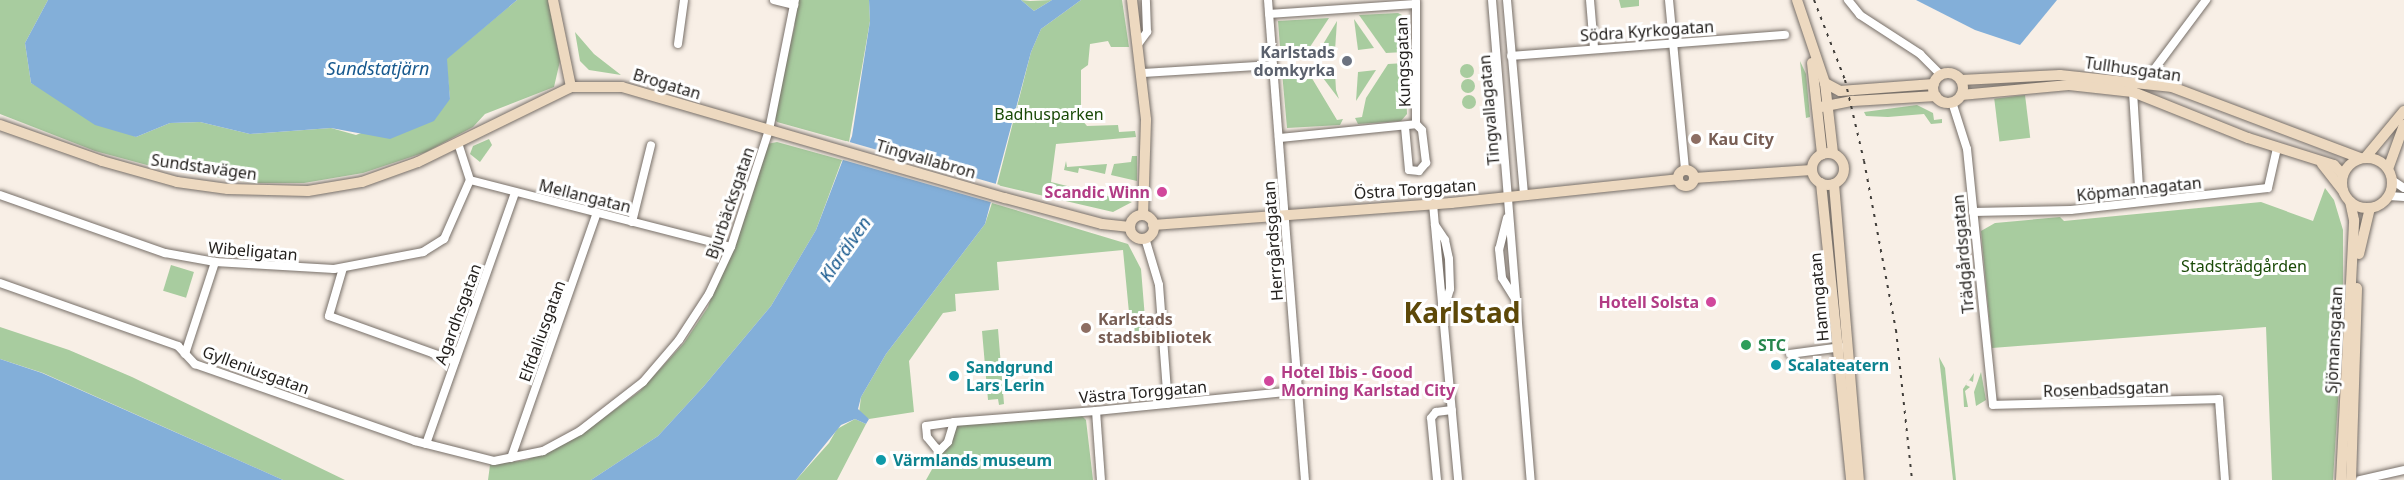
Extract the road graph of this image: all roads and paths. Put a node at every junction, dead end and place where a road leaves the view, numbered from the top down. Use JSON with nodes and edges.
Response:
{"nodes":[{"id":1,"x":553,"y":0,"type":"edge"},
{"id":2,"x":684,"y":0,"type":"edge"},
{"id":3,"x":774,"y":0,"type":"edge"},
{"id":4,"x":1132,"y":0,"type":"edge"},
{"id":5,"x":1146,"y":0,"type":"edge"},
{"id":6,"x":1268,"y":0,"type":"edge"},
{"id":7,"x":1492,"y":0,"type":"edge"},
{"id":8,"x":1507,"y":0,"type":"edge"},
{"id":9,"x":1590,"y":0,"type":"edge"},
{"id":10,"x":1669,"y":0,"type":"edge"},
{"id":11,"x":1790,"y":0,"type":"edge"},
{"id":12,"x":1797,"y":0,"type":"edge"},
{"id":13,"x":1848,"y":0,"type":"edge"},
{"id":14,"x":2206,"y":0,"type":"edge"},
{"id":15,"x":795,"y":2,"type":"edge"},
{"id":16,"x":1416,"y":2,"type":"edge"},
{"id":17,"x":1269,"y":14,"type":"junction"},
{"id":18,"x":1785,"y":35,"type":"dead end"},
{"id":19,"x":1139,"y":43,"type":"junction"},
{"id":20,"x":1674,"y":43,"type":"junction"},
{"id":21,"x":678,"y":44,"type":"dead end"},
{"id":22,"x":1594,"y":48,"type":"junction"},
{"id":23,"x":1511,"y":56,"type":"junction"},
{"id":24,"x":1273,"y":65,"type":"junction"},
{"id":25,"x":1143,"y":73,"type":"junction"},
{"id":26,"x":1937,"y":79,"type":"junction"},
{"id":27,"x":1961,"y":80,"type":"junction"},
{"id":28,"x":1825,"y":83,"type":"junction"},
{"id":29,"x":2144,"y":83,"type":"junction"},
{"id":30,"x":571,"y":87,"type":"junction"},
{"id":31,"x":2133,"y":92,"type":"junction"},
{"id":32,"x":1936,"y":96,"type":"junction"},
{"id":33,"x":1957,"y":98,"type":"junction"},
{"id":34,"x":1823,"y":107,"type":"junction"},
{"id":35,"x":2404,"y":111,"type":"edge"},
{"id":36,"x":0,"y":124,"type":"edge"},
{"id":37,"x":1416,"y":124,"type":"junction"},
{"id":38,"x":2399,"y":125,"type":"edge"},
{"id":39,"x":1405,"y":127,"type":"junction"},
{"id":40,"x":769,"y":130,"type":"junction"},
{"id":41,"x":1280,"y":138,"type":"junction"},
{"id":42,"x":458,"y":143,"type":"junction"},
{"id":43,"x":651,"y":145,"type":"dead end"},
{"id":44,"x":2277,"y":148,"type":"junction"},
{"id":45,"x":838,"y":150,"type":"joint"},
{"id":46,"x":1827,"y":153,"type":"junction"},
{"id":47,"x":2367,"y":158,"type":"junction"},
{"id":48,"x":2322,"y":164,"type":"junction"},
{"id":49,"x":1685,"y":170,"type":"junction"},
{"id":50,"x":1812,"y":170,"type":"junction"},
{"id":51,"x":2343,"y":175,"type":"junction"},
{"id":52,"x":2390,"y":175,"type":"junction"},
{"id":53,"x":1694,"y":178,"type":"junction"},
{"id":54,"x":1678,"y":179,"type":"junction"},
{"id":55,"x":470,"y":180,"type":"junction"},
{"id":56,"x":1821,"y":183,"type":"junction"},
{"id":57,"x":1834,"y":184,"type":"junction"},
{"id":58,"x":2404,"y":188,"type":"edge"},
{"id":59,"x":2343,"y":191,"type":"junction"},
{"id":60,"x":515,"y":192,"type":"junction"},
{"id":61,"x":1524,"y":194,"type":"junction"},
{"id":62,"x":0,"y":195,"type":"edge"},
{"id":63,"x":1506,"y":196,"type":"junction"},
{"id":64,"x":2389,"y":196,"type":"junction"},
{"id":65,"x":2404,"y":197,"type":"edge"},
{"id":66,"x":2350,"y":201,"type":"junction"},
{"id":67,"x":2140,"y":202,"type":"junction"},
{"id":68,"x":1433,"y":204,"type":"junction"},
{"id":69,"x":2374,"y":207,"type":"junction"},
{"id":70,"x":1972,"y":212,"type":"junction"},
{"id":71,"x":597,"y":213,"type":"junction"},
{"id":72,"x":1284,"y":214,"type":"junction"},
{"id":73,"x":1143,"y":215,"type":"junction"},
{"id":74,"x":632,"y":222,"type":"junction"},
{"id":75,"x":1153,"y":225,"type":"junction"},
{"id":76,"x":1130,"y":226,"type":"junction"},
{"id":77,"x":1145,"y":238,"type":"junction"},
{"id":78,"x":731,"y":247,"type":"junction"},
{"id":79,"x":215,"y":262,"type":"junction"},
{"id":80,"x":343,"y":268,"type":"junction"},
{"id":81,"x":0,"y":283,"type":"edge"},
{"id":82,"x":1842,"y":347,"type":"junction"},
{"id":83,"x":185,"y":354,"type":"junction"},
{"id":84,"x":1790,"y":354,"type":"dead end"},
{"id":85,"x":455,"y":361,"type":"junction"},
{"id":86,"x":1298,"y":391,"type":"junction"},
{"id":87,"x":1168,"y":404,"type":"junction"},
{"id":88,"x":1993,"y":405,"type":"joint"},
{"id":89,"x":1452,"y":410,"type":"junction"},
{"id":90,"x":1096,"y":411,"type":"junction"},
{"id":91,"x":954,"y":422,"type":"dead end"},
{"id":92,"x":426,"y":444,"type":"junction"},
{"id":93,"x":511,"y":458,"type":"junction"},
{"id":94,"x":2404,"y":470,"type":"edge"},
{"id":95,"x":1101,"y":480,"type":"edge"},
{"id":96,"x":1305,"y":480,"type":"edge"},
{"id":97,"x":1437,"y":480,"type":"edge"},
{"id":98,"x":1458,"y":480,"type":"edge"},
{"id":99,"x":1531,"y":480,"type":"edge"},
{"id":100,"x":1851,"y":480,"type":"edge"},
{"id":101,"x":1859,"y":480,"type":"edge"},
{"id":102,"x":2225,"y":480,"type":"edge"},
{"id":103,"x":2341,"y":480,"type":"edge"},
{"id":104,"x":2351,"y":480,"type":"edge"},
{"id":105,"x":2360,"y":480,"type":"edge"}],
"edges":[{"from":1,"to":30,"type":"street"},
{"from":2,"to":21,"type":"street"},
{"from":3,"to":15,"type":"street"},
{"from":4,"to":19,"type":"street"},
{"from":5,"to":19,"type":"street"},
{"from":6,"to":17,"type":"street","name":"Herrgårdsgatan"},
{"from":7,"to":63,"type":"street","name":"Tingvallagatan"},
{"from":8,"to":23,"type":"street","name":"Tingvallagatan"},
{"from":9,"to":22,"type":"street"},
{"from":10,"to":20,"type":"street"},
{"from":11,"to":34,"type":"street"},
{"from":12,"to":28,"type":"street"},
{"from":13,"to":26,"type":"street"},
{"from":14,"to":29,"type":"street"},
{"from":15,"to":40,"type":"street","name":"Bjurbäcksgatan"},
{"from":16,"to":17,"type":"street"},
{"from":16,"to":37,"type":"street","name":"Kungsgatan"},
{"from":17,"to":24,"type":"street","name":"Herrgårdsgatan"},
{"from":18,"to":20,"type":"street","name":"Södra Kyrkogatan"},
{"from":19,"to":25,"type":"street"},
{"from":20,"to":22,"type":"street","name":"Södra Kyrkogatan"},
{"from":20,"to":49,"type":"street"},
{"from":22,"to":23,"type":"street","name":"Södra Kyrkogatan"},
{"from":23,"to":61,"type":"street","name":"Tingvallagatan"},
{"from":24,"to":25,"type":"street"},
{"from":24,"to":41,"type":"street","name":"Herrgårdsgatan"},
{"from":25,"to":73,"type":"street"},
{"from":26,"to":27,"type":"street","name":"Tullhusgatan"},
{"from":26,"to":28,"type":"street"},
{"from":26,"to":32,"type":"street"},
{"from":27,"to":29,"type":"street","name":"Tullhusgatan"},
{"from":27,"to":33,"type":"street"},
{"from":28,"to":34,"type":"street"},
{"from":29,"to":47,"type":"street","name":"Tullhusgatan"},
{"from":30,"to":40,"type":"street","name":"Brogatan"},
{"from":30,"to":42,"type":"street","name":"Sundstavägen"},
{"from":31,"to":33,"type":"street","name":"Tullhusgatan"},
{"from":31,"to":44,"type":"street","name":"Tullhusgatan"},
{"from":31,"to":67,"type":"street"},
{"from":32,"to":33,"type":"street"},
{"from":32,"to":34,"type":"street"},
{"from":33,"to":70,"type":"street","name":"Trädgårdsgatan"},
{"from":34,"to":46,"type":"street"},
{"from":35,"to":38,"type":"street"},
{"from":36,"to":42,"type":"street","name":"Sundstavägen"},
{"from":37,"to":39,"type":"street"},
{"from":37,"to":39,"type":"street","name":"Kungsgatan"},
{"from":38,"to":47,"type":"street"},
{"from":38,"to":52,"type":"street"},
{"from":39,"to":41,"type":"street"},
{"from":40,"to":45,"type":"street","name":"Brogatan"},
{"from":40,"to":78,"type":"street","name":"Bjurbäcksgatan"},
{"from":41,"to":72,"type":"street","name":"Herrgårdsgatan"},
{"from":42,"to":55,"type":"street"},
{"from":43,"to":74,"type":"street"},
{"from":44,"to":48,"type":"street","name":"Tullhusgatan"},
{"from":44,"to":67,"type":"street","name":"Köpmannagatan"},
{"from":45,"to":76,"type":"street","name":"Tingvallabron"},
{"from":46,"to":50,"type":"street"},
{"from":46,"to":57,"type":"street"},
{"from":47,"to":51,"type":"street"},
{"from":47,"to":52,"type":"street"},
{"from":48,"to":51,"type":"street","name":"Tullhusgatan"},
{"from":48,"to":59,"type":"street"},
{"from":49,"to":53,"type":"street"},
{"from":49,"to":54,"type":"street"},
{"from":50,"to":53,"type":"street"},
{"from":50,"to":56,"type":"street"},
{"from":51,"to":59,"type":"street"},
{"from":52,"to":58,"type":"street"},
{"from":52,"to":64,"type":"street"},
{"from":53,"to":54,"type":"street","name":"Östra Torggatan"},
{"from":54,"to":61,"type":"street","name":"Östra Torggatan"},
{"from":55,"to":60,"type":"street","name":"Mellangatan"},
{"from":55,"to":80,"type":"street","name":"Wibeligatan"},
{"from":56,"to":57,"type":"street"},
{"from":56,"to":82,"type":"street","name":"Hamngatan"},
{"from":57,"to":82,"type":"street","name":"Hamngatan"},
{"from":59,"to":66,"type":"street"},
{"from":60,"to":71,"type":"street","name":"Mellangatan"},
{"from":60,"to":85,"type":"street","name":"Agardhsgatan"},
{"from":61,"to":63,"type":"street","name":"Östra Torggatan"},
{"from":62,"to":79,"type":"street","name":"Wibeligatan"},
{"from":63,"to":68,"type":"street","name":"Östra Torggatan"},
{"from":63,"to":99,"type":"street","name":"Tingvallagatan"},
{"from":64,"to":65,"type":"street"},
{"from":64,"to":69,"type":"street"},
{"from":66,"to":69,"type":"street"},
{"from":66,"to":103,"type":"street","name":"Sjömansgatan"},
{"from":67,"to":70,"type":"street","name":"Köpmannagatan"},
{"from":68,"to":72,"type":"street","name":"Östra Torggatan"},
{"from":68,"to":89,"type":"street"},
{"from":69,"to":104,"type":"street","name":"Sjömansgatan"},
{"from":70,"to":88,"type":"street","name":"Trädgårdsgatan"},
{"from":71,"to":74,"type":"street","name":"Mellangatan"},
{"from":71,"to":93,"type":"street","name":"Elfdaliusgatan"},
{"from":72,"to":75,"type":"street","name":"Östra Torggatan"},
{"from":72,"to":86,"type":"street","name":"Herrgårdsgatan"},
{"from":73,"to":75,"type":"street"},
{"from":73,"to":76,"type":"street"},
{"from":74,"to":78,"type":"street","name":"Mellangatan"},
{"from":75,"to":77,"type":"street"},
{"from":76,"to":77,"type":"street"},
{"from":77,"to":87,"type":"street"},
{"from":78,"to":93,"type":"street","name":"Bjurbäcksgatan"},
{"from":79,"to":80,"type":"street","name":"Wibeligatan"},
{"from":79,"to":83,"type":"street"},
{"from":80,"to":85,"type":"street"},
{"from":81,"to":83,"type":"street","name":"Gylleniusgatan"},
{"from":82,"to":84,"type":"street"},
{"from":82,"to":100,"type":"street","name":"Hamngatan"},
{"from":82,"to":101,"type":"street","name":"Hamngatan"},
{"from":83,"to":92,"type":"street","name":"Gylleniusgatan"},
{"from":85,"to":92,"type":"street","name":"Agardhsgatan"},
{"from":86,"to":87,"type":"street","name":"Västra Torggatan"},
{"from":86,"to":96,"type":"street","name":"Herrgårdsgatan"},
{"from":87,"to":90,"type":"street","name":"Västra Torggatan"},
{"from":88,"to":102,"type":"street","name":"Rosenbadsgatan"},
{"from":89,"to":97,"type":"street"},
{"from":89,"to":98,"type":"street"},
{"from":90,"to":91,"type":"street","name":"Västra Torggatan"},
{"from":90,"to":95,"type":"street"},
{"from":92,"to":93,"type":"street","name":"Gylleniusgatan"},
{"from":94,"to":105,"type":"street"}]}
